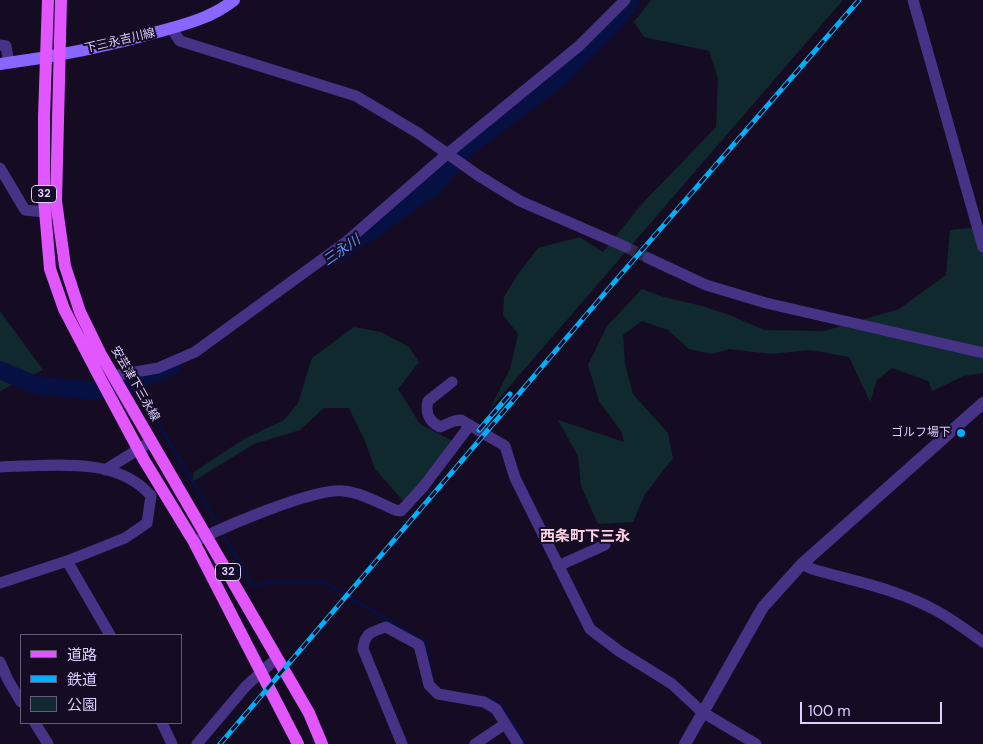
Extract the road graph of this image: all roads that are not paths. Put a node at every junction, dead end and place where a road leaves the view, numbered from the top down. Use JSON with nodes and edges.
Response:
{"nodes":[{"id":1,"x":48,"y":0,"type":"edge"},
{"id":2,"x":61,"y":0,"type":"edge"},
{"id":3,"x":234,"y":0,"type":"edge"},
{"id":4,"x":625,"y":0,"type":"edge"},
{"id":5,"x":913,"y":0,"type":"edge"},
{"id":6,"x":171,"y":28,"type":"junction"},
{"id":7,"x":0,"y":45,"type":"edge"},
{"id":8,"x":52,"y":56,"type":"junction"},
{"id":9,"x":5,"y":64,"type":"edge"},
{"id":10,"x":450,"y":155,"type":"junction"},
{"id":11,"x":0,"y":168,"type":"edge"},
{"id":12,"x":51,"y":213,"type":"junction"},
{"id":13,"x":626,"y":247,"type":"tunnel mouth"},
{"id":14,"x":983,"y":247,"type":"edge"},
{"id":15,"x":648,"y":258,"type":"tunnel mouth"},
{"id":16,"x":983,"y":353,"type":"edge"},
{"id":17,"x":113,"y":376,"type":"junction"},
{"id":18,"x":452,"y":382,"type":"dead end"},
{"id":19,"x":981,"y":410,"type":"edge"},
{"id":20,"x":470,"y":425,"type":"junction"},
{"id":21,"x":152,"y":441,"type":"junction"},
{"id":22,"x":139,"y":450,"type":"junction"},
{"id":23,"x":0,"y":467,"type":"edge"},
{"id":24,"x":105,"y":470,"type":"junction"},
{"id":25,"x":216,"y":532,"type":"junction"},
{"id":26,"x":194,"y":542,"type":"junction"},
{"id":27,"x":605,"y":545,"type":"dead end"},
{"id":28,"x":67,"y":561,"type":"junction"},
{"id":29,"x":802,"y":564,"type":"junction"},
{"id":30,"x":558,"y":566,"type":"junction"},
{"id":31,"x":0,"y":583,"type":"edge"},
{"id":32,"x":109,"y":634,"type":"edge"},
{"id":33,"x":983,"y":642,"type":"edge"},
{"id":34,"x":277,"y":658,"type":"junction"},
{"id":35,"x":0,"y":662,"type":"edge"},
{"id":36,"x":261,"y":673,"type":"junction"},
{"id":37,"x":20,"y":700,"type":"edge"},
{"id":38,"x":702,"y":712,"type":"junction"},
{"id":39,"x":36,"y":724,"type":"edge"},
{"id":40,"x":162,"y":724,"type":"edge"},
{"id":41,"x":505,"y":724,"type":"junction"},
{"id":42,"x":48,"y":744,"type":"edge"},
{"id":43,"x":172,"y":744,"type":"edge"},
{"id":44,"x":197,"y":744,"type":"edge"},
{"id":45,"x":298,"y":744,"type":"edge"},
{"id":46,"x":322,"y":744,"type":"edge"},
{"id":47,"x":402,"y":744,"type":"edge"},
{"id":48,"x":475,"y":744,"type":"edge"},
{"id":49,"x":518,"y":744,"type":"edge"},
{"id":50,"x":686,"y":744,"type":"edge"},
{"id":51,"x":756,"y":744,"type":"edge"}],
"edges":[{"from":1,"to":8,"type":"main road","name":"安芸津下三永線","number":"32"},
{"from":2,"to":8,"type":"main road","name":"安芸津下三永線","number":"32"},
{"from":3,"to":6,"type":"main road","name":"下三永吉川線"},
{"from":4,"to":10,"type":"street"},
{"from":5,"to":14,"type":"street"},
{"from":6,"to":8,"type":"main road","name":"下三永吉川線"},
{"from":6,"to":10,"type":"street"},
{"from":7,"to":9,"type":"street"},
{"from":8,"to":9,"type":"main road","name":"下三永吉川線"},
{"from":8,"to":12,"type":"main road","name":"安芸津下三永線","number":"32"},
{"from":10,"to":13,"type":"street"},
{"from":10,"to":17,"type":"street"},
{"from":11,"to":12,"type":"street"},
{"from":12,"to":17,"type":"main road","name":"安芸津下三永線","number":"32"},
{"from":12,"to":22,"type":"main road","name":"安芸津下三永線","number":"32"},
{"from":15,"to":16,"type":"street"},
{"from":17,"to":21,"type":"main road","name":"安芸津下三永線","number":"32"},
{"from":18,"to":20,"type":"street"},
{"from":19,"to":29,"type":"street"},
{"from":20,"to":25,"type":"street"},
{"from":20,"to":30,"type":"street"},
{"from":21,"to":22,"type":"street"},
{"from":21,"to":25,"type":"main road","name":"安芸津下三永線","number":"32"},
{"from":22,"to":24,"type":"street"},
{"from":22,"to":26,"type":"main road","name":"安芸津下三永線","number":"32"},
{"from":23,"to":24,"type":"street"},
{"from":24,"to":28,"type":"street"},
{"from":25,"to":26,"type":"street"},
{"from":25,"to":34,"type":"main road","name":"安芸津下三永線","number":"32"},
{"from":26,"to":36,"type":"main road","name":"安芸津下三永線","number":"32"},
{"from":27,"to":30,"type":"street"},
{"from":28,"to":31,"type":"street"},
{"from":28,"to":32,"type":"street"},
{"from":29,"to":33,"type":"street"},
{"from":29,"to":38,"type":"street"},
{"from":30,"to":38,"type":"street"},
{"from":34,"to":36,"type":"street"},
{"from":34,"to":46,"type":"main road","name":"安芸津下三永線","number":"32"},
{"from":35,"to":37,"type":"street"},
{"from":36,"to":44,"type":"street"},
{"from":36,"to":45,"type":"main road","name":"安芸津下三永線","number":"32"},
{"from":38,"to":50,"type":"street"},
{"from":38,"to":51,"type":"street"},
{"from":39,"to":42,"type":"street"},
{"from":40,"to":43,"type":"street"},
{"from":41,"to":47,"type":"street"},
{"from":41,"to":48,"type":"street"},
{"from":41,"to":49,"type":"street"}]}
